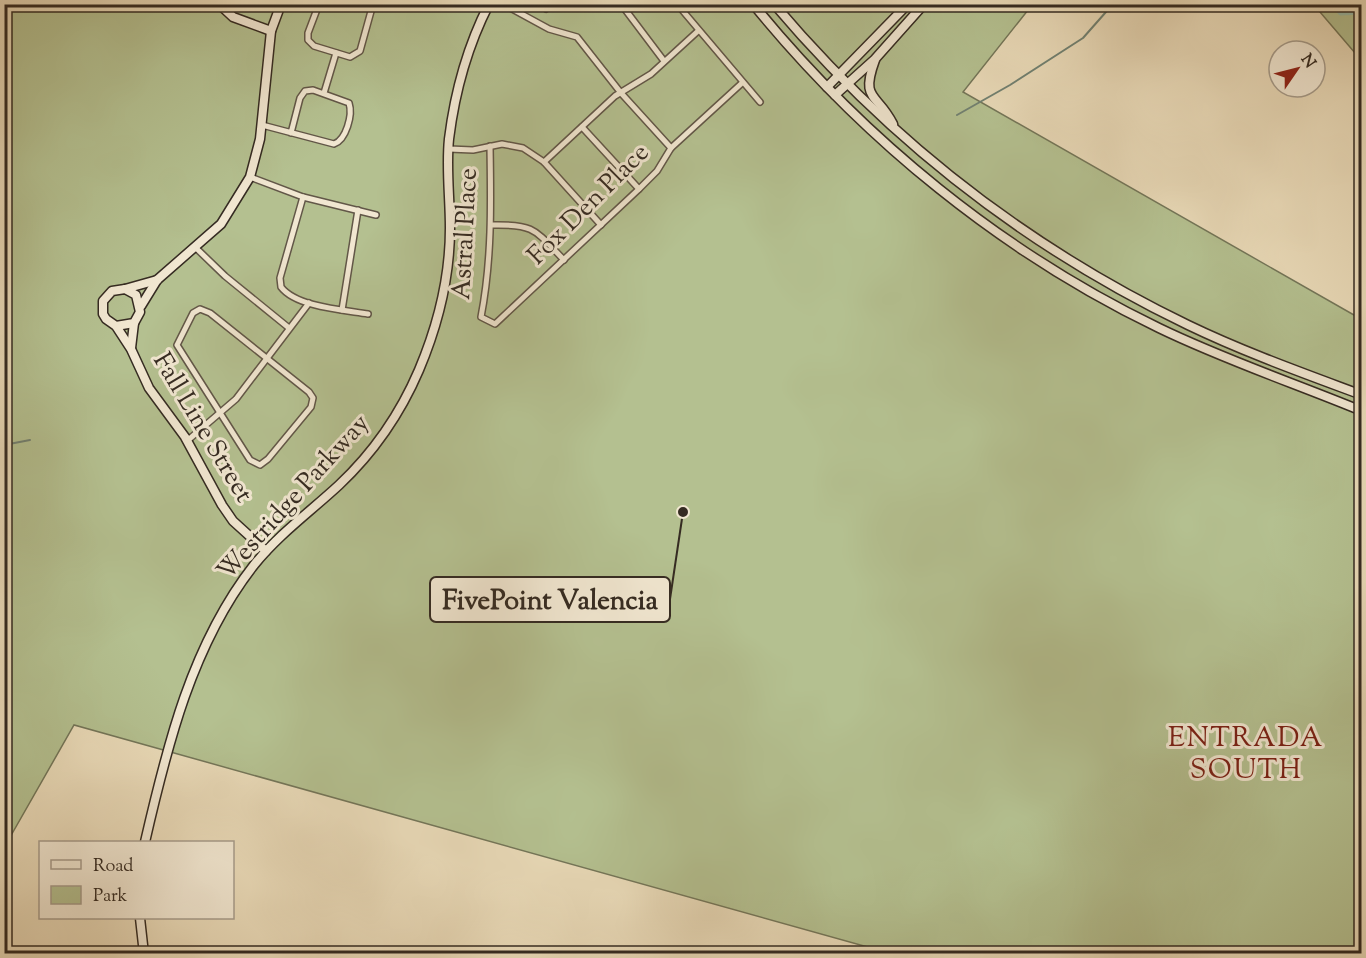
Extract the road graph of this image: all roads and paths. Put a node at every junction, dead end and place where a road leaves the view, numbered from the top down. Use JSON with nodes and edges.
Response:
{"nodes":[{"id":1,"x":281,"y":4,"type":"edge"},
{"id":2,"x":319,"y":4,"type":"edge"},
{"id":3,"x":372,"y":4,"type":"edge"},
{"id":4,"x":489,"y":4,"type":"edge"},
{"id":5,"x":503,"y":4,"type":"edge"},
{"id":6,"x":621,"y":4,"type":"edge"},
{"id":7,"x":677,"y":4,"type":"edge"},
{"id":8,"x":753,"y":4,"type":"edge"},
{"id":9,"x":774,"y":4,"type":"edge"},
{"id":10,"x":908,"y":4,"type":"edge"},
{"id":11,"x":924,"y":4,"type":"edge"},
{"id":12,"x":222,"y":6,"type":"edge"},
{"id":13,"x":271,"y":31,"type":"junction"},
{"id":14,"x":698,"y":31,"type":"junction"},
{"id":15,"x":336,"y":53,"type":"junction"},
{"id":16,"x":875,"y":59,"type":"junction"},
{"id":17,"x":664,"y":61,"type":"junction"},
{"id":18,"x":839,"y":76,"type":"junction"},
{"id":19,"x":742,"y":83,"type":"junction"},
{"id":20,"x":848,"y":84,"type":"junction"},
{"id":21,"x":827,"y":87,"type":"junction"},
{"id":22,"x":324,"y":93,"type":"junction"},
{"id":23,"x":621,"y":93,"type":"junction"},
{"id":24,"x":835,"y":95,"type":"junction"},
{"id":25,"x":760,"y":102,"type":"dead end"},
{"id":26,"x":262,"y":125,"type":"junction"},
{"id":27,"x":582,"y":127,"type":"junction"},
{"id":28,"x":896,"y":129,"type":"junction"},
{"id":29,"x":291,"y":133,"type":"junction"},
{"id":30,"x":490,"y":146,"type":"junction"},
{"id":31,"x":671,"y":148,"type":"junction"},
{"id":32,"x":449,"y":149,"type":"junction"},
{"id":33,"x":544,"y":162,"type":"junction"},
{"id":34,"x":250,"y":177,"type":"junction"},
{"id":35,"x":639,"y":189,"type":"junction"},
{"id":36,"x":303,"y":197,"type":"junction"},
{"id":37,"x":358,"y":210,"type":"junction"},
{"id":38,"x":376,"y":215,"type":"dead end"},
{"id":39,"x":492,"y":225,"type":"junction"},
{"id":40,"x":601,"y":225,"type":"junction"},
{"id":41,"x":196,"y":248,"type":"junction"},
{"id":42,"x":564,"y":260,"type":"junction"},
{"id":43,"x":158,"y":280,"type":"junction"},
{"id":44,"x":124,"y":289,"type":"junction"},
{"id":45,"x":309,"y":303,"type":"junction"},
{"id":46,"x":141,"y":306,"type":"junction"},
{"id":47,"x":342,"y":310,"type":"junction"},
{"id":48,"x":368,"y":314,"type":"dead end"},
{"id":49,"x":488,"y":321,"type":"joint"},
{"id":50,"x":134,"y":323,"type":"junction"},
{"id":51,"x":116,"y":326,"type":"junction"},
{"id":52,"x":289,"y":328,"type":"junction"},
{"id":53,"x":131,"y":349,"type":"junction"},
{"id":54,"x":267,"y":358,"type":"junction"},
{"id":55,"x":1362,"y":395,"type":"edge"},
{"id":56,"x":1362,"y":411,"type":"edge"},
{"id":57,"x":221,"y":414,"type":"junction"},
{"id":58,"x":187,"y":441,"type":"junction"},
{"id":59,"x":266,"y":551,"type":"junction"},
{"id":60,"x":146,"y":841,"type":"edge"},
{"id":61,"x":140,"y":919,"type":"edge"},
{"id":62,"x":144,"y":954,"type":"edge"}],
"edges":[{"from":1,"to":13,"type":"street"},
{"from":2,"to":15,"type":"street"},
{"from":3,"to":15,"type":"street"},
{"from":4,"to":32,"type":"street","name":"Westridge Parkway"},
{"from":5,"to":23,"type":"street"},
{"from":6,"to":17,"type":"street"},
{"from":7,"to":14,"type":"street"},
{"from":8,"to":21,"type":"street"},
{"from":9,"to":18,"type":"street"},
{"from":10,"to":18,"type":"street"},
{"from":11,"to":16,"type":"street"},
{"from":12,"to":13,"type":"street"},
{"from":13,"to":26,"type":"street"},
{"from":14,"to":17,"type":"street"},
{"from":14,"to":19,"type":"street"},
{"from":15,"to":22,"type":"street"},
{"from":16,"to":20,"type":"street"},
{"from":16,"to":28,"type":"street"},
{"from":17,"to":23,"type":"street"},
{"from":18,"to":20,"type":"street"},
{"from":18,"to":21,"type":"street"},
{"from":19,"to":25,"type":"street"},
{"from":19,"to":31,"type":"street","name":"Fox Den Place"},
{"from":20,"to":24,"type":"street"},
{"from":20,"to":28,"type":"street"},
{"from":21,"to":24,"type":"street"},
{"from":22,"to":29,"type":"street"},
{"from":22,"to":29,"type":"street"},
{"from":23,"to":27,"type":"street"},
{"from":23,"to":31,"type":"street"},
{"from":24,"to":56,"type":"street"},
{"from":26,"to":29,"type":"street"},
{"from":26,"to":34,"type":"street"},
{"from":27,"to":33,"type":"street"},
{"from":27,"to":35,"type":"street"},
{"from":28,"to":55,"type":"street"},
{"from":30,"to":32,"type":"street"},
{"from":30,"to":33,"type":"street"},
{"from":30,"to":39,"type":"street","name":"Astral Place"},
{"from":31,"to":35,"type":"street","name":"Fox Den Place"},
{"from":32,"to":59,"type":"street","name":"Westridge Parkway"},
{"from":33,"to":40,"type":"street"},
{"from":34,"to":36,"type":"street"},
{"from":34,"to":41,"type":"street"},
{"from":35,"to":40,"type":"street","name":"Fox Den Place"},
{"from":36,"to":37,"type":"street"},
{"from":36,"to":45,"type":"street"},
{"from":37,"to":38,"type":"street"},
{"from":37,"to":47,"type":"street"},
{"from":39,"to":42,"type":"street"},
{"from":39,"to":49,"type":"street","name":"Astral Place"},
{"from":40,"to":42,"type":"street","name":"Fox Den Place"},
{"from":41,"to":43,"type":"street"},
{"from":41,"to":52,"type":"street"},
{"from":42,"to":49,"type":"street","name":"Fox Den Place"},
{"from":43,"to":44,"type":"street"},
{"from":43,"to":46,"type":"street"},
{"from":44,"to":46,"type":"street"},
{"from":44,"to":51,"type":"street"},
{"from":45,"to":47,"type":"street"},
{"from":45,"to":52,"type":"street"},
{"from":46,"to":50,"type":"street"},
{"from":47,"to":48,"type":"street"},
{"from":50,"to":51,"type":"street"},
{"from":50,"to":53,"type":"street"},
{"from":51,"to":53,"type":"street","name":"Fall Line Street"},
{"from":52,"to":54,"type":"street"},
{"from":53,"to":58,"type":"street","name":"Fall Line Street"},
{"from":54,"to":57,"type":"street"},
{"from":54,"to":57,"type":"street"},
{"from":54,"to":57,"type":"street"},
{"from":57,"to":58,"type":"street"},
{"from":58,"to":59,"type":"street","name":"Fall Line Street"},
{"from":59,"to":60,"type":"street","name":"Westridge Parkway"},
{"from":61,"to":62,"type":"street"}]}
